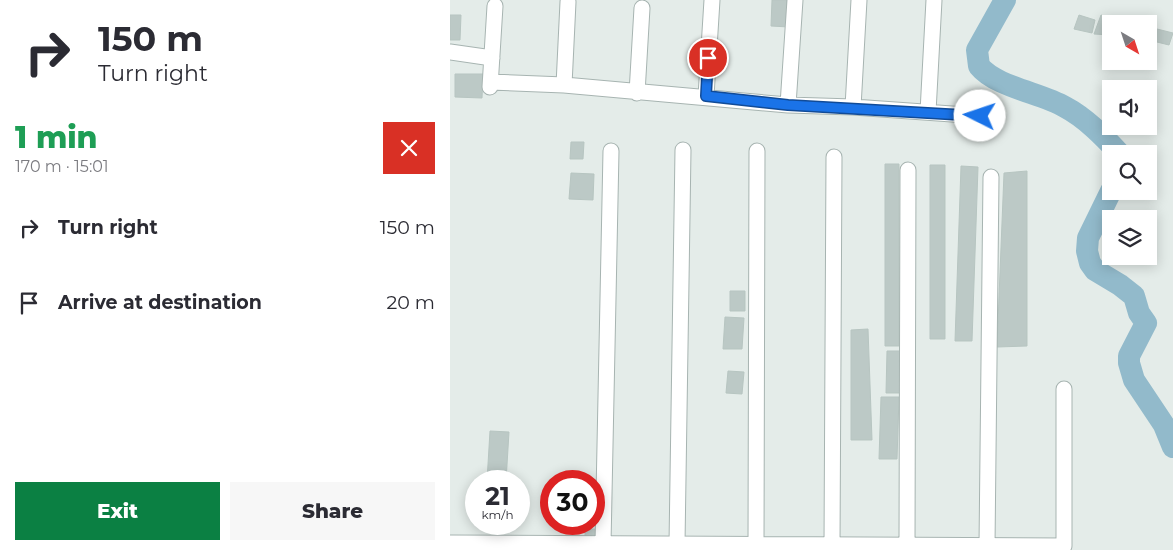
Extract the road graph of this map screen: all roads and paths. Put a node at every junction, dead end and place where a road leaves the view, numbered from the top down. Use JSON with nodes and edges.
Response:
{"nodes":[{"id":1,"x":712,"y":0,"type":"edge"},
{"id":2,"x":795,"y":0,"type":"edge"},
{"id":3,"x":860,"y":0,"type":"edge"},
{"id":4,"x":934,"y":0,"type":"edge"},
{"id":5,"x":568,"y":2,"type":"dead end"},
{"id":6,"x":495,"y":6,"type":"dead end"},
{"id":7,"x":642,"y":8,"type":"dead end"},
{"id":8,"x":450,"y":52,"type":"edge"},
{"id":9,"x":492,"y":58,"type":"junction"},
{"id":10,"x":564,"y":85,"type":"junction"},
{"id":11,"x":637,"y":93,"type":"junction"},
{"id":12,"x":706,"y":96,"type":"junction"},
{"id":13,"x":788,"y":105,"type":"junction"},
{"id":14,"x":854,"y":107,"type":"junction"},
{"id":15,"x":928,"y":112,"type":"junction"},
{"id":16,"x":980,"y":116,"type":"dead end"},
{"id":17,"x":683,"y":150,"type":"dead end"},
{"id":18,"x":757,"y":150,"type":"dead end"},
{"id":19,"x":611,"y":151,"type":"dead end"},
{"id":20,"x":834,"y":157,"type":"dead end"},
{"id":21,"x":908,"y":170,"type":"dead end"},
{"id":22,"x":991,"y":177,"type":"dead end"},
{"id":23,"x":1064,"y":389,"type":"dead end"},
{"id":24,"x":450,"y":543,"type":"edge"},
{"id":25,"x":603,"y":544,"type":"junction"},
{"id":26,"x":676,"y":544,"type":"junction"},
{"id":27,"x":832,"y":545,"type":"junction"},
{"id":28,"x":907,"y":545,"type":"junction"},
{"id":29,"x":756,"y":546,"type":"junction"},
{"id":30,"x":987,"y":546,"type":"junction"}],
"edges":[{"from":1,"to":12,"type":"street"},
{"from":2,"to":13,"type":"street"},
{"from":3,"to":14,"type":"street"},
{"from":4,"to":15,"type":"street"},
{"from":5,"to":10,"type":"street"},
{"from":6,"to":9,"type":"street"},
{"from":7,"to":11,"type":"street"},
{"from":8,"to":9,"type":"street"},
{"from":9,"to":10,"type":"street"},
{"from":10,"to":11,"type":"street"},
{"from":11,"to":12,"type":"street"},
{"from":12,"to":13,"type":"street"},
{"from":13,"to":14,"type":"street"},
{"from":14,"to":15,"type":"street"},
{"from":15,"to":16,"type":"street"},
{"from":17,"to":26,"type":"street"},
{"from":18,"to":29,"type":"street"},
{"from":19,"to":25,"type":"street"},
{"from":20,"to":27,"type":"street"},
{"from":21,"to":28,"type":"street"},
{"from":22,"to":30,"type":"street"},
{"from":23,"to":30,"type":"street"},
{"from":24,"to":25,"type":"street"},
{"from":25,"to":26,"type":"street"},
{"from":26,"to":29,"type":"street"},
{"from":27,"to":28,"type":"street"},
{"from":27,"to":29,"type":"street"},
{"from":28,"to":30,"type":"street"}]}
